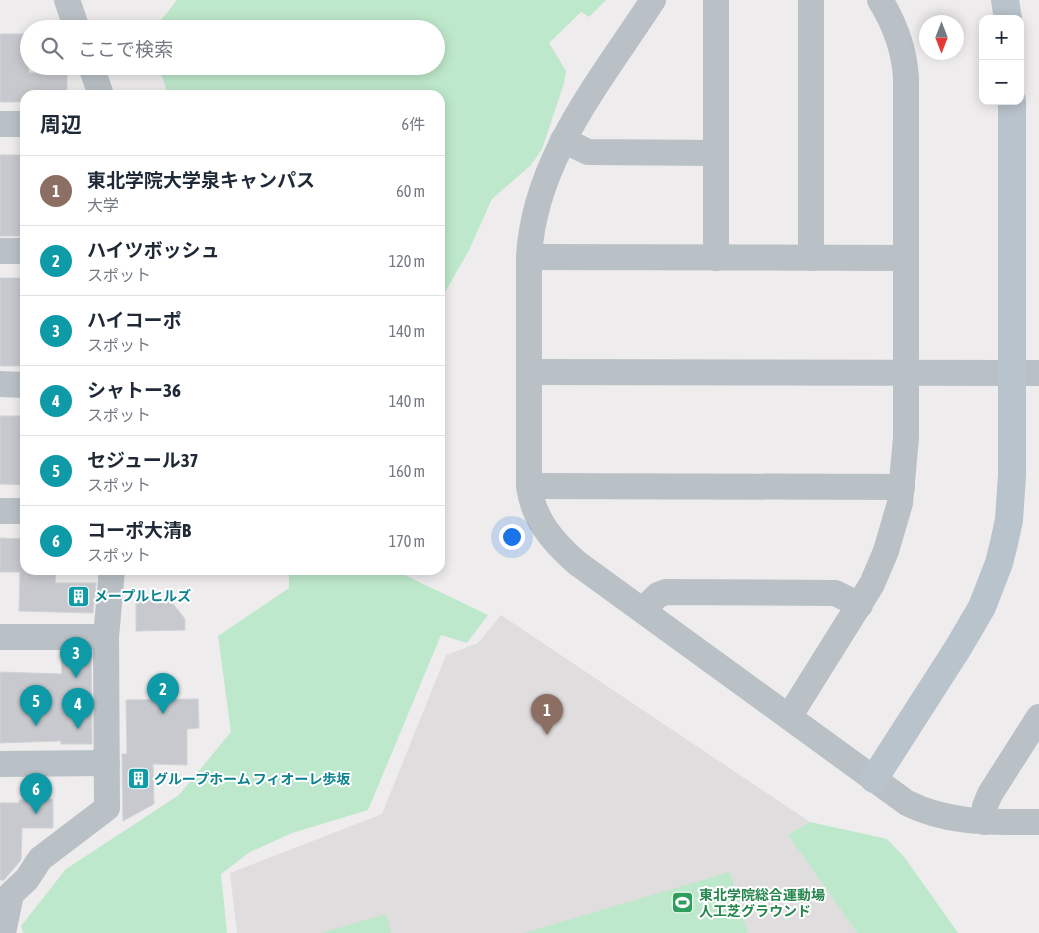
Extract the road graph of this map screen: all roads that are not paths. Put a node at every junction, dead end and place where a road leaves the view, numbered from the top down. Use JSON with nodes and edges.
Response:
{"nodes":[{"id":1,"x":67,"y":0,"type":"edge"},
{"id":2,"x":653,"y":0,"type":"edge"},
{"id":3,"x":716,"y":0,"type":"edge"},
{"id":4,"x":811,"y":0,"type":"edge"},
{"id":5,"x":880,"y":0,"type":"edge"},
{"id":6,"x":1005,"y":0,"type":"edge"},
{"id":7,"x":1007,"y":15,"type":"edge"},
{"id":8,"x":75,"y":20,"type":"edge"},
{"id":9,"x":94,"y":75,"type":"edge"},
{"id":10,"x":99,"y":90,"type":"edge"},
{"id":11,"x":1012,"y":105,"type":"edge"},
{"id":12,"x":0,"y":124,"type":"edge"},
{"id":13,"x":20,"y":124,"type":"edge"},
{"id":14,"x":563,"y":140,"type":"junction"},
{"id":15,"x":716,"y":153,"type":"junction"},
{"id":16,"x":0,"y":251,"type":"edge"},
{"id":17,"x":20,"y":251,"type":"edge"},
{"id":18,"x":529,"y":257,"type":"junction"},
{"id":19,"x":716,"y":258,"type":"junction"},
{"id":20,"x":811,"y":258,"type":"junction"},
{"id":21,"x":906,"y":258,"type":"junction"},
{"id":22,"x":529,"y":372,"type":"junction"},
{"id":23,"x":906,"y":373,"type":"junction"},
{"id":24,"x":1012,"y":373,"type":"junction"},
{"id":25,"x":1039,"y":373,"type":"edge"},
{"id":26,"x":0,"y":384,"type":"edge"},
{"id":27,"x":20,"y":384,"type":"edge"},
{"id":28,"x":529,"y":486,"type":"junction"},
{"id":29,"x":902,"y":487,"type":"junction"},
{"id":30,"x":0,"y":511,"type":"edge"},
{"id":31,"x":20,"y":511,"type":"edge"},
{"id":32,"x":112,"y":575,"type":"edge"},
{"id":33,"x":860,"y":605,"type":"junction"},
{"id":34,"x":643,"y":610,"type":"junction"},
{"id":35,"x":0,"y":637,"type":"edge"},
{"id":36,"x":106,"y":637,"type":"junction"},
{"id":37,"x":789,"y":717,"type":"junction"},
{"id":38,"x":1039,"y":717,"type":"edge"},
{"id":39,"x":107,"y":763,"type":"junction"},
{"id":40,"x":0,"y":764,"type":"edge"},
{"id":41,"x":874,"y":778,"type":"junction"},
{"id":42,"x":984,"y":822,"type":"junction"},
{"id":43,"x":1039,"y":822,"type":"edge"},
{"id":44,"x":6,"y":894,"type":"edge"},
{"id":45,"x":4,"y":932,"type":"edge"}],
"edges":[{"from":1,"to":8,"type":"street"},
{"from":2,"to":14,"type":"street"},
{"from":3,"to":15,"type":"street"},
{"from":4,"to":20,"type":"street"},
{"from":5,"to":21,"type":"street"},
{"from":6,"to":7,"type":"street"},
{"from":9,"to":10,"type":"street"},
{"from":11,"to":24,"type":"street"},
{"from":12,"to":13,"type":"street"},
{"from":14,"to":15,"type":"street"},
{"from":14,"to":18,"type":"street"},
{"from":15,"to":19,"type":"street"},
{"from":16,"to":17,"type":"street"},
{"from":18,"to":19,"type":"street"},
{"from":18,"to":22,"type":"street"},
{"from":19,"to":20,"type":"street"},
{"from":20,"to":21,"type":"street"},
{"from":21,"to":23,"type":"street"},
{"from":22,"to":23,"type":"street"},
{"from":22,"to":28,"type":"street"},
{"from":23,"to":24,"type":"street"},
{"from":23,"to":29,"type":"street"},
{"from":24,"to":25,"type":"street"},
{"from":24,"to":41,"type":"street"},
{"from":26,"to":27,"type":"street"},
{"from":28,"to":29,"type":"street"},
{"from":28,"to":34,"type":"street"},
{"from":29,"to":33,"type":"street"},
{"from":30,"to":31,"type":"street"},
{"from":32,"to":36,"type":"street"},
{"from":33,"to":34,"type":"street"},
{"from":33,"to":37,"type":"street"},
{"from":34,"to":37,"type":"street"},
{"from":35,"to":36,"type":"street"},
{"from":36,"to":39,"type":"street"},
{"from":37,"to":41,"type":"street"},
{"from":38,"to":42,"type":"street"},
{"from":39,"to":40,"type":"street"},
{"from":39,"to":44,"type":"street"},
{"from":41,"to":42,"type":"street"},
{"from":42,"to":43,"type":"street"},
{"from":44,"to":45,"type":"street"}]}
